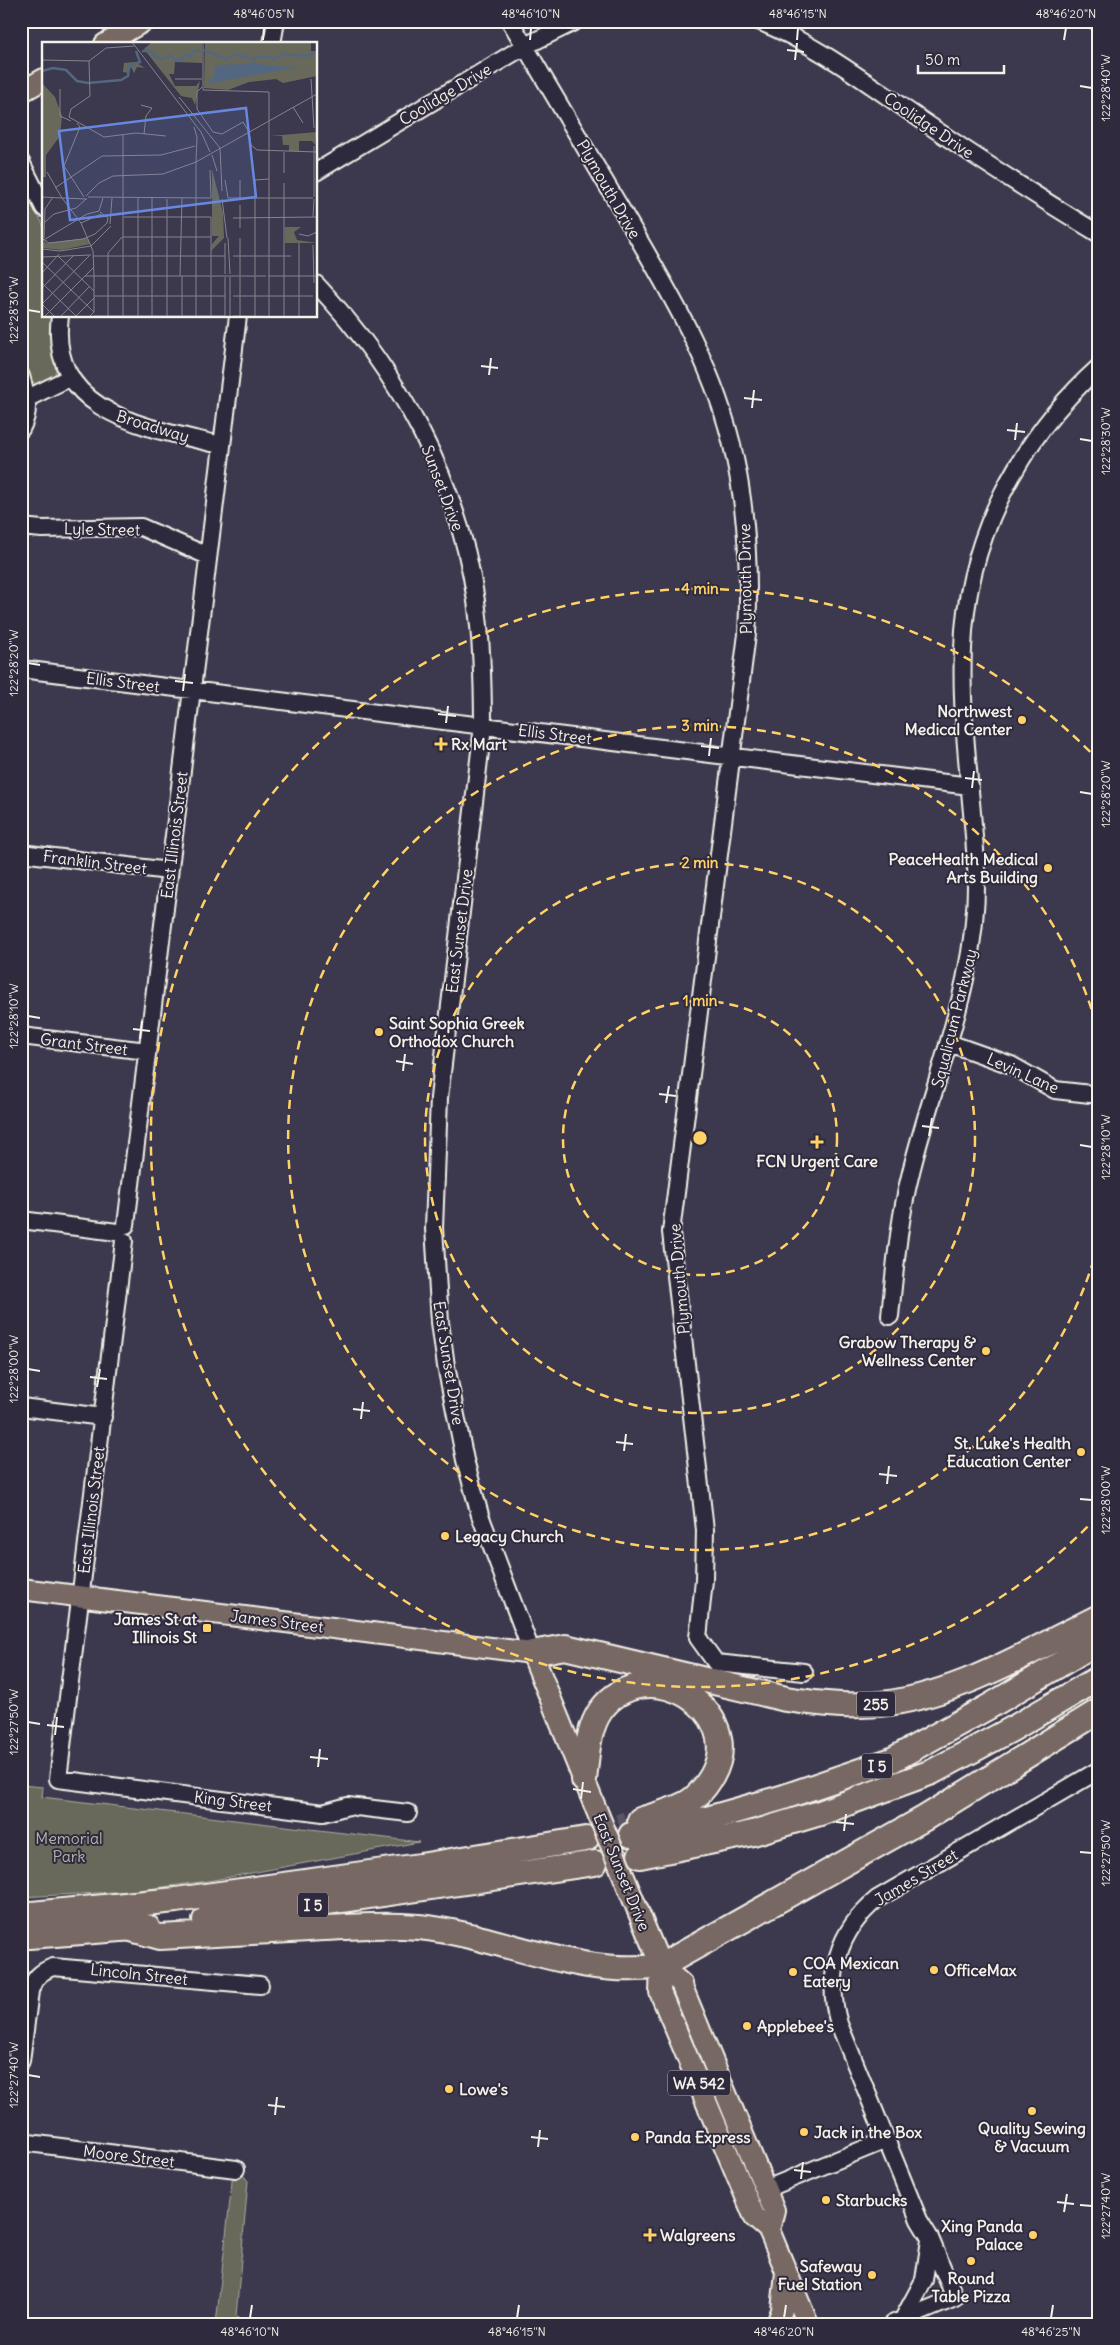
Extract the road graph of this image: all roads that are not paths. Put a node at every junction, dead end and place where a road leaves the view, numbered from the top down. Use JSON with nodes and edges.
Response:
{"nodes":[{"id":1,"x":144,"y":21,"type":"edge"},
{"id":2,"x":276,"y":21,"type":"edge"},
{"id":3,"x":510,"y":21,"type":"edge"},
{"id":4,"x":576,"y":21,"type":"edge"},
{"id":5,"x":758,"y":21,"type":"edge"},
{"id":6,"x":119,"y":36,"type":"edge"},
{"id":7,"x":272,"y":42,"type":"edge"},
{"id":8,"x":525,"y":46,"type":"junction"},
{"id":9,"x":42,"y":80,"type":"edge"},
{"id":10,"x":21,"y":92,"type":"edge"},
{"id":11,"x":21,"y":162,"type":"edge"},
{"id":12,"x":318,"y":171,"type":"edge"},
{"id":13,"x":42,"y":204,"type":"edge"},
{"id":14,"x":1099,"y":234,"type":"edge"},
{"id":15,"x":318,"y":286,"type":"edge"},
{"id":16,"x":60,"y":318,"type":"edge"},
{"id":17,"x":238,"y":318,"type":"edge"},
{"id":18,"x":1099,"y":367,"type":"edge"},
{"id":19,"x":21,"y":376,"type":"edge"},
{"id":20,"x":71,"y":377,"type":"junction"},
{"id":21,"x":28,"y":398,"type":"junction"},
{"id":22,"x":21,"y":429,"type":"edge"},
{"id":23,"x":222,"y":445,"type":"junction"},
{"id":24,"x":21,"y":526,"type":"edge"},
{"id":25,"x":208,"y":556,"type":"junction"},
{"id":26,"x":21,"y":669,"type":"edge"},
{"id":27,"x":192,"y":690,"type":"junction"},
{"id":28,"x":483,"y":726,"type":"junction"},
{"id":29,"x":731,"y":756,"type":"junction"},
{"id":30,"x":970,"y":786,"type":"junction"},
{"id":31,"x":21,"y":853,"type":"edge"},
{"id":32,"x":169,"y":871,"type":"junction"},
{"id":33,"x":21,"y":1036,"type":"edge"},
{"id":34,"x":949,"y":1043,"type":"junction"},
{"id":35,"x":147,"y":1051,"type":"junction"},
{"id":36,"x":1099,"y":1095,"type":"edge"},
{"id":37,"x":21,"y":1220,"type":"edge"},
{"id":38,"x":122,"y":1232,"type":"junction"},
{"id":39,"x":890,"y":1316,"type":"dead end"},
{"id":40,"x":21,"y":1407,"type":"edge"},
{"id":41,"x":103,"y":1417,"type":"junction"},
{"id":42,"x":21,"y":1590,"type":"edge"},
{"id":43,"x":81,"y":1597,"type":"junction"},
{"id":44,"x":1099,"y":1617,"type":"edge"},
{"id":45,"x":1099,"y":1640,"type":"edge"},
{"id":46,"x":532,"y":1653,"type":"junction"},
{"id":47,"x":804,"y":1672,"type":"dead end"},
{"id":48,"x":1099,"y":1678,"type":"edge"},
{"id":49,"x":662,"y":1684,"type":"junction"},
{"id":50,"x":1099,"y":1711,"type":"edge"},
{"id":51,"x":1099,"y":1770,"type":"edge"},
{"id":52,"x":58,"y":1779,"type":"joint"},
{"id":53,"x":586,"y":1783,"type":"junction"},
{"id":54,"x":408,"y":1813,"type":"dead end"},
{"id":55,"x":633,"y":1838,"type":"junction"},
{"id":56,"x":586,"y":1839,"type":"tunnel mouth"},
{"id":57,"x":595,"y":1863,"type":"tunnel mouth"},
{"id":58,"x":26,"y":1925,"type":"edge"},
{"id":59,"x":131,"y":1929,"type":"junction"},
{"id":60,"x":661,"y":1966,"type":"junction"},
{"id":61,"x":260,"y":1985,"type":"dead end"},
{"id":62,"x":21,"y":2061,"type":"edge"},
{"id":63,"x":886,"y":2140,"type":"junction"},
{"id":64,"x":21,"y":2142,"type":"edge"},
{"id":65,"x":236,"y":2169,"type":"dead end"},
{"id":66,"x":766,"y":2189,"type":"junction"},
{"id":67,"x":769,"y":2230,"type":"junction"},
{"id":68,"x":930,"y":2238,"type":"junction"},
{"id":69,"x":786,"y":2270,"type":"junction"},
{"id":70,"x":897,"y":2322,"type":"edge"},
{"id":71,"x":777,"y":2324,"type":"edge"},
{"id":72,"x":808,"y":2324,"type":"edge"}],
"edges":[{"from":1,"to":6,"type":"main road"},
{"from":2,"to":7,"type":"street"},
{"from":3,"to":8,"type":"street","name":"Plymouth Drive"},
{"from":4,"to":8,"type":"street","name":"Coolidge Drive"},
{"from":5,"to":14,"type":"street","name":"Coolidge Drive"},
{"from":8,"to":12,"type":"street","name":"Coolidge Drive"},
{"from":8,"to":29,"type":"street","name":"Plymouth Drive"},
{"from":9,"to":10,"type":"main road"},
{"from":11,"to":13,"type":"street"},
{"from":15,"to":28,"type":"street","name":"Sunset Drive"},
{"from":16,"to":20,"type":"street","name":"Broadway"},
{"from":17,"to":23,"type":"street","name":"East Illinois Street"},
{"from":18,"to":30,"type":"street","name":"Squalicum Parkway"},
{"from":19,"to":21,"type":"street"},
{"from":20,"to":21,"type":"street"},
{"from":20,"to":23,"type":"street","name":"Broadway"},
{"from":21,"to":22,"type":"street"},
{"from":23,"to":25,"type":"street","name":"East Illinois Street"},
{"from":24,"to":25,"type":"street","name":"Lyle Street"},
{"from":25,"to":27,"type":"street","name":"East Illinois Street"},
{"from":26,"to":27,"type":"street","name":"Ellis Street"},
{"from":27,"to":28,"type":"street","name":"Ellis Street"},
{"from":27,"to":32,"type":"street","name":"East Illinois Street"},
{"from":28,"to":29,"type":"street","name":"Ellis Street"},
{"from":28,"to":46,"type":"street","name":"East Sunset Drive"},
{"from":29,"to":30,"type":"street","name":"Ellis Street"},
{"from":29,"to":47,"type":"street","name":"Plymouth Drive"},
{"from":30,"to":34,"type":"street","name":"Squalicum Parkway"},
{"from":31,"to":32,"type":"street","name":"Franklin Street"},
{"from":32,"to":35,"type":"street","name":"East Illinois Street"},
{"from":33,"to":35,"type":"street","name":"Grant Street"},
{"from":34,"to":36,"type":"street","name":"Levin Lane"},
{"from":34,"to":39,"type":"street","name":"Squalicum Parkway"},
{"from":35,"to":38,"type":"street","name":"East Illinois Street"},
{"from":37,"to":38,"type":"street"},
{"from":38,"to":41,"type":"street","name":"East Illinois Street"},
{"from":40,"to":41,"type":"street"},
{"from":41,"to":43,"type":"street","name":"East Illinois Street"},
{"from":42,"to":43,"type":"main road","name":"James Street"},
{"from":43,"to":46,"type":"main road","name":"James Street"},
{"from":43,"to":52,"type":"street","name":"East Illinois Street"},
{"from":44,"to":46,"type":"highway","number":"255"},
{"from":45,"to":55,"type":"highway","number":"I 5"},
{"from":46,"to":49,"type":"highway"},
{"from":46,"to":53,"type":"main road","name":"East Sunset Drive"},
{"from":48,"to":55,"type":"highway","number":"I 5"},
{"from":49,"to":53,"type":"highway"},
{"from":49,"to":55,"type":"highway"},
{"from":50,"to":60,"type":"highway"},
{"from":51,"to":63,"type":"street","name":"James Street"},
{"from":52,"to":54,"type":"street","name":"King Street"},
{"from":53,"to":60,"type":"main road","name":"East Sunset Drive","number":"WA 542","bridge":true},
{"from":56,"to":58,"type":"highway","number":"I 5"},
{"from":57,"to":59,"type":"highway","number":"I 5"},
{"from":58,"to":59,"type":"highway","number":"I 5"},
{"from":59,"to":60,"type":"highway"},
{"from":60,"to":66,"type":"main road","name":"East Sunset Drive","number":"WA 542"},
{"from":60,"to":67,"type":"main road","name":"East Sunset Drive","number":"WA 542"},
{"from":61,"to":62,"type":"street","name":"Lincoln Street"},
{"from":63,"to":66,"type":"street"},
{"from":63,"to":68,"type":"street","name":"James Street"},
{"from":64,"to":65,"type":"street","name":"Moore Street"},
{"from":66,"to":67,"type":"main road","name":"East Sunset Drive","number":"WA 542"},
{"from":67,"to":69,"type":"main road","name":"East Sunset Drive","number":"WA 542"},
{"from":68,"to":70,"type":"street"},
{"from":68,"to":70,"type":"street","name":"James Street"},
{"from":69,"to":71,"type":"main road"},
{"from":69,"to":72,"type":"main road","name":"East Sunset Drive","number":"WA 542"}]}
